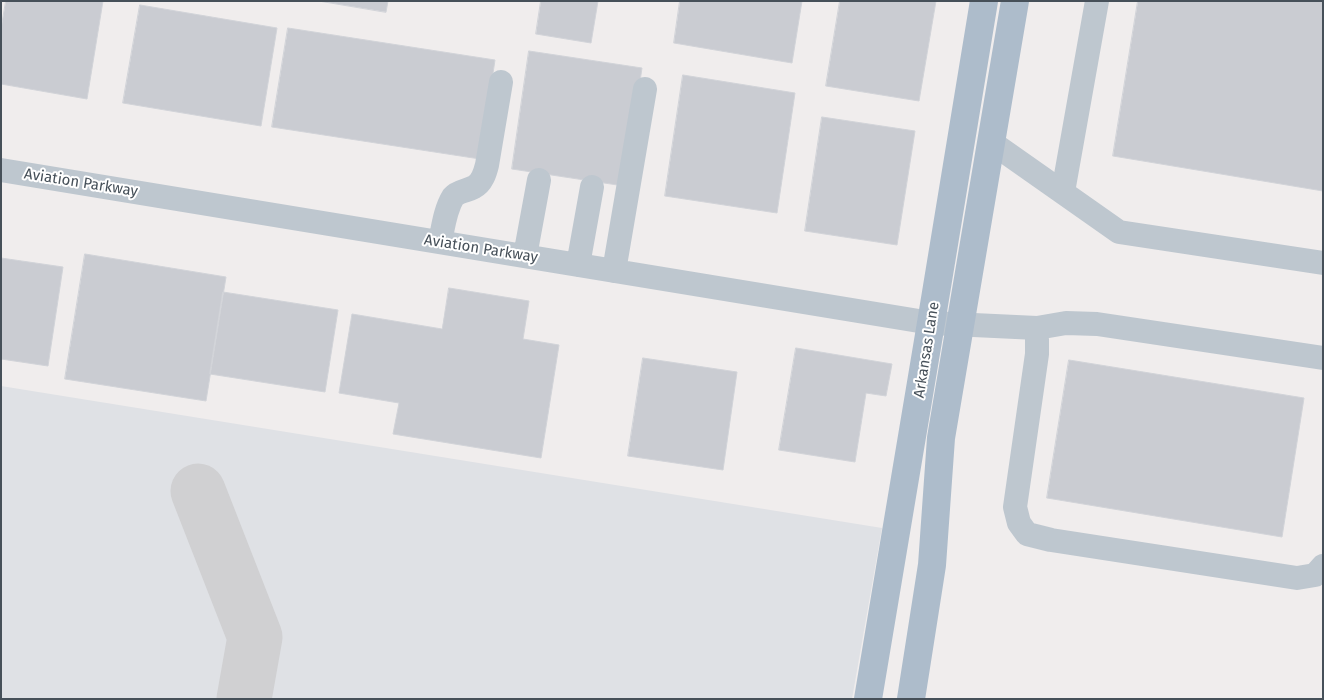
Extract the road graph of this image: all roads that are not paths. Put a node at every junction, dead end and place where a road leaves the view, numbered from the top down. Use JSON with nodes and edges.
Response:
{"nodes":[{"id":1,"x":984,"y":1,"type":"edge"},
{"id":2,"x":1015,"y":1,"type":"edge"},
{"id":3,"x":1097,"y":1,"type":"edge"},
{"id":4,"x":500,"y":82,"type":"dead end"},
{"id":5,"x":645,"y":89,"type":"dead end"},
{"id":6,"x":991,"y":142,"type":"junction"},
{"id":7,"x":1,"y":170,"type":"edge"},
{"id":8,"x":539,"y":180,"type":"dead end"},
{"id":9,"x":592,"y":187,"type":"dead end"},
{"id":10,"x":1063,"y":192,"type":"junction"},
{"id":11,"x":440,"y":242,"type":"junction"},
{"id":12,"x":525,"y":256,"type":"junction"},
{"id":13,"x":1323,"y":263,"type":"edge"},
{"id":14,"x":578,"y":265,"type":"junction"},
{"id":15,"x":614,"y":271,"type":"junction"},
{"id":16,"x":932,"y":323,"type":"junction"},
{"id":17,"x":960,"y":326,"type":"junction"},
{"id":18,"x":1037,"y":328,"type":"junction"},
{"id":19,"x":1323,"y":358,"type":"edge"},
{"id":20,"x":1323,"y":566,"type":"edge"},
{"id":21,"x":868,"y":699,"type":"edge"},
{"id":22,"x":911,"y":699,"type":"edge"}],
"edges":[{"from":1,"to":16,"type":"main road","name":"Arkansas Lane"},
{"from":2,"to":6,"type":"main road","name":"Arkansas Lane"},
{"from":3,"to":10,"type":"street"},
{"from":4,"to":11,"type":"street"},
{"from":5,"to":15,"type":"street"},
{"from":6,"to":10,"type":"street"},
{"from":6,"to":17,"type":"main road","name":"Arkansas Lane"},
{"from":7,"to":11,"type":"street","name":"Aviation Parkway"},
{"from":8,"to":12,"type":"street"},
{"from":9,"to":14,"type":"street"},
{"from":10,"to":13,"type":"street"},
{"from":11,"to":12,"type":"street","name":"Aviation Parkway"},
{"from":12,"to":14,"type":"street","name":"Aviation Parkway"},
{"from":14,"to":15,"type":"street","name":"Aviation Parkway"},
{"from":15,"to":16,"type":"street","name":"Aviation Parkway"},
{"from":16,"to":17,"type":"street","name":"Aviation Parkway"},
{"from":16,"to":21,"type":"main road","name":"Arkansas Lane"},
{"from":17,"to":18,"type":"street","name":"Aviation Parkway"},
{"from":17,"to":22,"type":"main road","name":"Arkansas Lane"},
{"from":18,"to":19,"type":"street","name":"Aviation Parkway"},
{"from":18,"to":20,"type":"street"}]}
